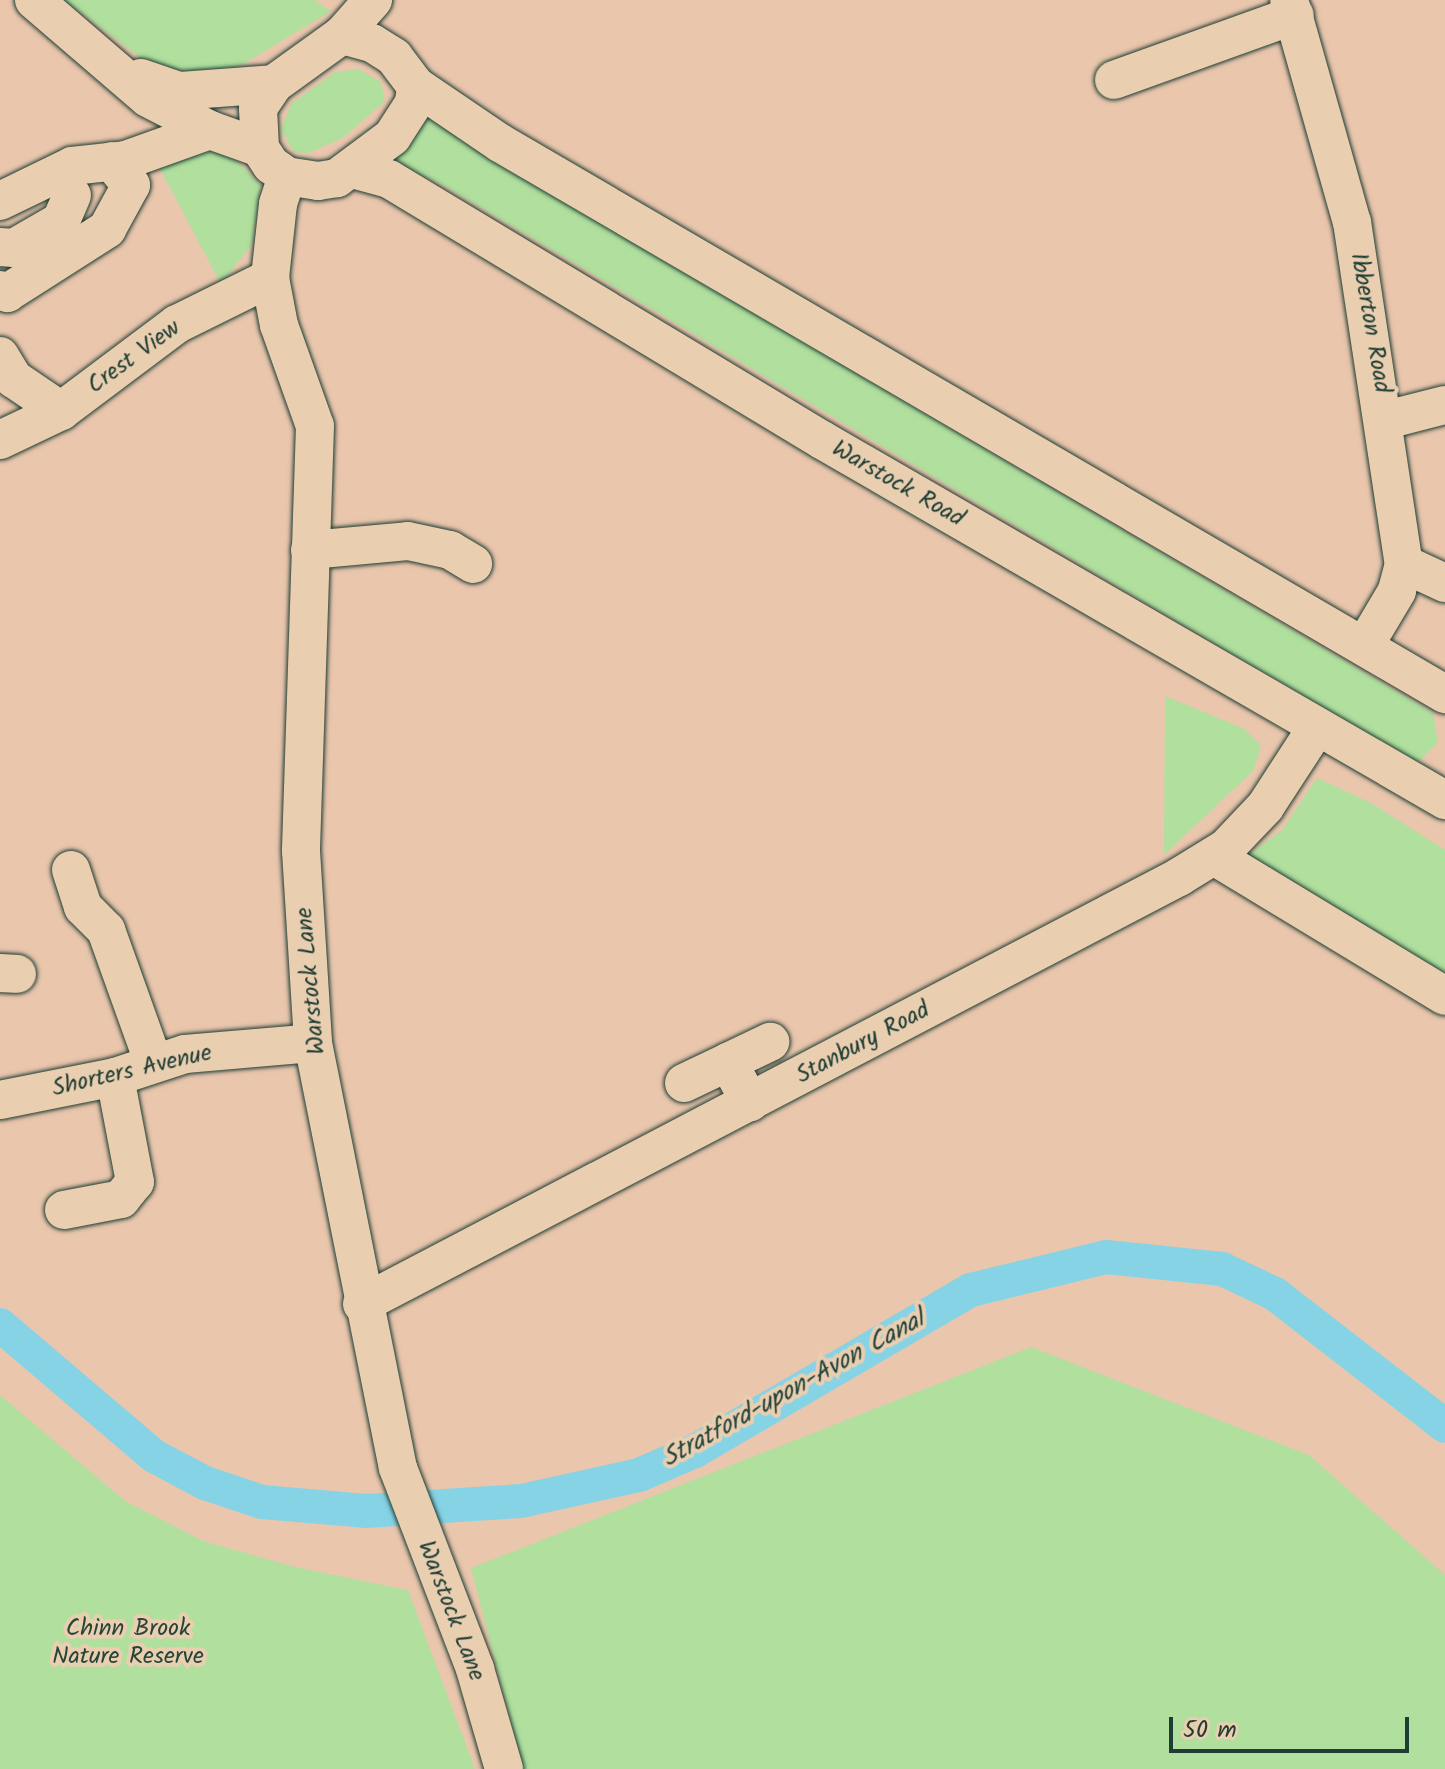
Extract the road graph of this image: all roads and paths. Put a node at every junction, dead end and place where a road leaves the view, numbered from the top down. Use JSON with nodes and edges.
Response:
{"nodes":[{"id":1,"x":34,"y":0,"type":"edge"},
{"id":2,"x":373,"y":0,"type":"edge"},
{"id":3,"x":395,"y":0,"type":"edge"},
{"id":4,"x":1292,"y":7,"type":"edge"},
{"id":5,"x":342,"y":35,"type":"junction"},
{"id":6,"x":116,"y":69,"type":"junction"},
{"id":7,"x":405,"y":72,"type":"junction"},
{"id":8,"x":1114,"y":80,"type":"dead end"},
{"id":9,"x":274,"y":84,"type":"junction"},
{"id":10,"x":210,"y":130,"type":"junction"},
{"id":11,"x":260,"y":148,"type":"junction"},
{"id":12,"x":352,"y":169,"type":"junction"},
{"id":13,"x":114,"y":170,"type":"junction"},
{"id":14,"x":287,"y":176,"type":"junction"},
{"id":15,"x":72,"y":195,"type":"junction"},
{"id":16,"x":0,"y":201,"type":"edge"},
{"id":17,"x":0,"y":225,"type":"edge"},
{"id":18,"x":0,"y":247,"type":"edge"},
{"id":19,"x":270,"y":278,"type":"junction"},
{"id":20,"x":0,"y":290,"type":"edge"},
{"id":21,"x":0,"y":356,"type":"edge"},
{"id":22,"x":1445,"y":405,"type":"edge"},
{"id":23,"x":61,"y":411,"type":"junction"},
{"id":24,"x":1386,"y":420,"type":"junction"},
{"id":25,"x":0,"y":440,"type":"edge"},
{"id":26,"x":310,"y":550,"type":"junction"},
{"id":27,"x":473,"y":564,"type":"dead end"},
{"id":28,"x":1404,"y":564,"type":"junction"},
{"id":29,"x":1445,"y":583,"type":"edge"},
{"id":30,"x":1365,"y":645,"type":"junction"},
{"id":31,"x":1445,"y":694,"type":"edge"},
{"id":32,"x":1317,"y":727,"type":"junction"},
{"id":33,"x":1443,"y":796,"type":"edge"},
{"id":34,"x":1214,"y":856,"type":"junction"},
{"id":35,"x":71,"y":870,"type":"dead end"},
{"id":36,"x":1445,"y":996,"type":"edge"},
{"id":37,"x":770,"y":1042,"type":"dead end"},
{"id":38,"x":313,"y":1043,"type":"junction"},
{"id":39,"x":728,"y":1062,"type":"junction"},
{"id":40,"x":154,"y":1064,"type":"junction"},
{"id":41,"x":115,"y":1077,"type":"junction"},
{"id":42,"x":684,"y":1083,"type":"dead end"},
{"id":43,"x":0,"y":1100,"type":"edge"},
{"id":44,"x":750,"y":1102,"type":"junction"},
{"id":45,"x":64,"y":1210,"type":"dead end"},
{"id":46,"x":362,"y":1304,"type":"junction"},
{"id":47,"x":504,"y":1769,"type":"edge"}],
"edges":[{"from":1,"to":6,"type":"street"},
{"from":2,"to":5,"type":"street"},
{"from":3,"to":7,"type":"street"},
{"from":4,"to":8,"type":"street"},
{"from":4,"to":24,"type":"street","name":"Ibberton Road"},
{"from":5,"to":7,"type":"street"},
{"from":5,"to":9,"type":"street"},
{"from":6,"to":9,"type":"street"},
{"from":6,"to":10,"type":"street"},
{"from":7,"to":12,"type":"street"},
{"from":7,"to":30,"type":"street"},
{"from":9,"to":11,"type":"street"},
{"from":10,"to":11,"type":"street"},
{"from":10,"to":13,"type":"street"},
{"from":11,"to":14,"type":"street"},
{"from":12,"to":14,"type":"street"},
{"from":12,"to":32,"type":"street","name":"Warstock Road"},
{"from":13,"to":15,"type":"street"},
{"from":13,"to":16,"type":"street"},
{"from":13,"to":20,"type":"street"},
{"from":14,"to":19,"type":"street","name":"Warstock Lane"},
{"from":15,"to":17,"type":"street"},
{"from":15,"to":18,"type":"street"},
{"from":19,"to":23,"type":"street","name":"Crest View"},
{"from":19,"to":26,"type":"street","name":"Warstock Lane"},
{"from":21,"to":23,"type":"street"},
{"from":22,"to":24,"type":"street"},
{"from":23,"to":25,"type":"street","name":"Crest View"},
{"from":24,"to":28,"type":"street","name":"Ibberton Road"},
{"from":26,"to":27,"type":"street"},
{"from":26,"to":38,"type":"street","name":"Warstock Lane"},
{"from":28,"to":29,"type":"street"},
{"from":28,"to":30,"type":"street","name":"Ibberton Road"},
{"from":30,"to":31,"type":"street"},
{"from":32,"to":33,"type":"street","name":"Warstock Road"},
{"from":32,"to":34,"type":"street","name":"Stanbury Road"},
{"from":34,"to":36,"type":"street"},
{"from":34,"to":44,"type":"street","name":"Stanbury Road"},
{"from":35,"to":40,"type":"street"},
{"from":37,"to":39,"type":"street"},
{"from":38,"to":40,"type":"street","name":"Shorters Avenue"},
{"from":38,"to":46,"type":"street","name":"Warstock Lane"},
{"from":39,"to":42,"type":"street"},
{"from":39,"to":44,"type":"street"},
{"from":40,"to":41,"type":"street","name":"Shorters Avenue"},
{"from":41,"to":43,"type":"street","name":"Shorters Avenue"},
{"from":41,"to":45,"type":"street"},
{"from":44,"to":46,"type":"street","name":"Stanbury Road"},
{"from":46,"to":47,"type":"street","name":"Warstock Lane"}]}
